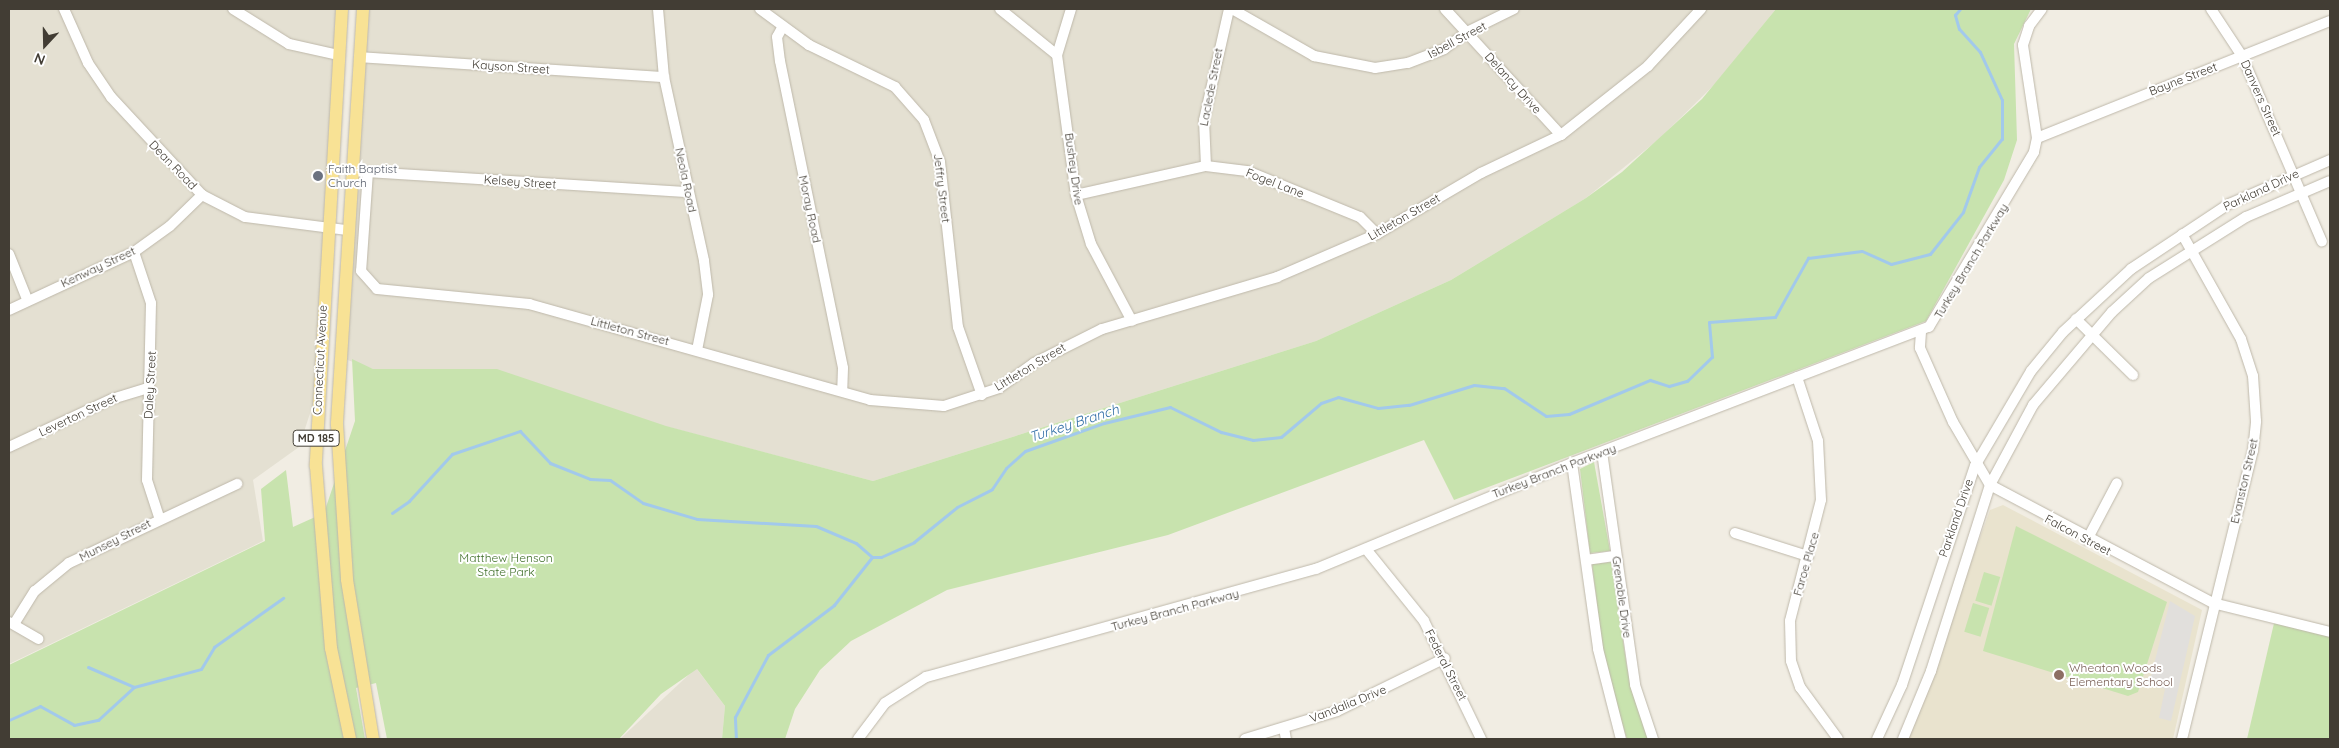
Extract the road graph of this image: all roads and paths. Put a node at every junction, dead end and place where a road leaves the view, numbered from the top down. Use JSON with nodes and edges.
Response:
{"nodes":[{"id":1,"x":64,"y":9,"type":"edge"},
{"id":2,"x":233,"y":9,"type":"edge"},
{"id":3,"x":342,"y":9,"type":"edge"},
{"id":4,"x":363,"y":9,"type":"edge"},
{"id":5,"x":658,"y":9,"type":"edge"},
{"id":6,"x":760,"y":9,"type":"edge"},
{"id":7,"x":1000,"y":9,"type":"edge"},
{"id":8,"x":1071,"y":9,"type":"edge"},
{"id":9,"x":1230,"y":9,"type":"edge"},
{"id":10,"x":1445,"y":9,"type":"edge"},
{"id":11,"x":1514,"y":9,"type":"edge"},
{"id":12,"x":1701,"y":9,"type":"edge"},
{"id":13,"x":2042,"y":9,"type":"edge"},
{"id":14,"x":2211,"y":9,"type":"edge"},
{"id":15,"x":2330,"y":21,"type":"edge"},
{"id":16,"x":782,"y":28,"type":"junction"},
{"id":17,"x":1467,"y":32,"type":"junction"},
{"id":18,"x":338,"y":55,"type":"junction"},
{"id":19,"x":1057,"y":56,"type":"junction"},
{"id":20,"x":2242,"y":56,"type":"junction"},
{"id":21,"x":359,"y":57,"type":"junction"},
{"id":22,"x":664,"y":76,"type":"junction"},
{"id":23,"x":1561,"y":135,"type":"junction"},
{"id":24,"x":2037,"y":138,"type":"junction"},
{"id":25,"x":2330,"y":160,"type":"edge"},
{"id":26,"x":1206,"y":166,"type":"junction"},
{"id":27,"x":352,"y":171,"type":"junction"},
{"id":28,"x":368,"y":172,"type":"junction"},
{"id":29,"x":2295,"y":174,"type":"junction"},
{"id":30,"x":2330,"y":180,"type":"edge"},
{"id":31,"x":2302,"y":191,"type":"junction"},
{"id":32,"x":688,"y":192,"type":"junction"},
{"id":33,"x":202,"y":195,"type":"junction"},
{"id":34,"x":1076,"y":195,"type":"junction"},
{"id":35,"x":327,"y":228,"type":"junction"},
{"id":36,"x":346,"y":230,"type":"junction"},
{"id":37,"x":1377,"y":234,"type":"junction"},
{"id":38,"x":2182,"y":234,"type":"junction"},
{"id":39,"x":2322,"y":242,"type":"dead end"},
{"id":40,"x":2193,"y":248,"type":"junction"},
{"id":41,"x":134,"y":252,"type":"junction"},
{"id":42,"x":9,"y":254,"type":"edge"},
{"id":43,"x":27,"y":299,"type":"junction"},
{"id":44,"x":9,"y":310,"type":"edge"},
{"id":45,"x":2076,"y":319,"type":"junction"},
{"id":46,"x":1132,"y":320,"type":"junction"},
{"id":47,"x":1920,"y":332,"type":"junction"},
{"id":48,"x":2092,"y":334,"type":"junction"},
{"id":49,"x":697,"y":350,"type":"junction"},
{"id":50,"x":2133,"y":376,"type":"dead end"},
{"id":51,"x":1796,"y":378,"type":"junction"},
{"id":52,"x":148,"y":388,"type":"junction"},
{"id":53,"x":842,"y":391,"type":"junction"},
{"id":54,"x":982,"y":395,"type":"junction"},
{"id":55,"x":9,"y":447,"type":"edge"},
{"id":56,"x":1602,"y":452,"type":"junction"},
{"id":57,"x":1572,"y":463,"type":"junction"},
{"id":58,"x":1975,"y":466,"type":"junction"},
{"id":59,"x":2117,"y":483,"type":"dead end"},
{"id":60,"x":237,"y":484,"type":"dead end"},
{"id":61,"x":1990,"y":484,"type":"junction"},
{"id":62,"x":159,"y":518,"type":"junction"},
{"id":63,"x":1734,"y":534,"type":"dead end"},
{"id":64,"x":2087,"y":540,"type":"junction"},
{"id":65,"x":1366,"y":549,"type":"junction"},
{"id":66,"x":1616,"y":556,"type":"junction"},
{"id":67,"x":1808,"y":556,"type":"junction"},
{"id":68,"x":1586,"y":560,"type":"junction"},
{"id":69,"x":2213,"y":603,"type":"junction"},
{"id":70,"x":11,"y":623,"type":"edge"},
{"id":71,"x":2330,"y":632,"type":"edge"},
{"id":72,"x":38,"y":639,"type":"dead end"},
{"id":73,"x":1445,"y":658,"type":"junction"},
{"id":74,"x":1284,"y":728,"type":"junction"},
{"id":75,"x":350,"y":739,"type":"edge"},
{"id":76,"x":373,"y":739,"type":"edge"},
{"id":77,"x":858,"y":739,"type":"edge"},
{"id":78,"x":1245,"y":739,"type":"edge"},
{"id":79,"x":1286,"y":739,"type":"edge"},
{"id":80,"x":1481,"y":739,"type":"edge"},
{"id":81,"x":1621,"y":739,"type":"edge"},
{"id":82,"x":1653,"y":739,"type":"edge"},
{"id":83,"x":1838,"y":739,"type":"edge"},
{"id":84,"x":1877,"y":739,"type":"edge"},
{"id":85,"x":1903,"y":739,"type":"edge"},
{"id":86,"x":2182,"y":739,"type":"edge"}],
"edges":[{"from":1,"to":33,"type":"street","name":"Dean Road"},
{"from":2,"to":18,"type":"street"},
{"from":3,"to":18,"type":"main road","name":"Connecticut Avenue","number":"MD 185"},
{"from":4,"to":21,"type":"main road","name":"Connecticut Avenue","number":"MD 185"},
{"from":5,"to":22,"type":"street","name":"Neola Road"},
{"from":6,"to":16,"type":"street","name":"Jeffry Street"},
{"from":7,"to":19,"type":"street"},
{"from":8,"to":19,"type":"street","name":"Bushey Drive"},
{"from":9,"to":17,"type":"street","name":"Isbell Street"},
{"from":9,"to":26,"type":"street","name":"Laclede Street"},
{"from":10,"to":17,"type":"street","name":"Delancy Drive"},
{"from":11,"to":17,"type":"street","name":"Isbell Street"},
{"from":12,"to":23,"type":"street","name":"Littleton Street"},
{"from":13,"to":24,"type":"street","name":"Turkey Branch Parkway"},
{"from":14,"to":20,"type":"street","name":"Danvers Street"},
{"from":15,"to":20,"type":"street","name":"Bayne Street"},
{"from":16,"to":53,"type":"street","name":"Moray Road"},
{"from":16,"to":54,"type":"street","name":"Jeffry Street"},
{"from":17,"to":23,"type":"street","name":"Delancy Drive"},
{"from":18,"to":35,"type":"main road","name":"Connecticut Avenue","number":"MD 185"},
{"from":19,"to":34,"type":"street","name":"Bushey Drive"},
{"from":20,"to":24,"type":"street","name":"Bayne Street"},
{"from":20,"to":29,"type":"street","name":"Danvers Street"},
{"from":21,"to":22,"type":"street","name":"Kayson Street"},
{"from":21,"to":27,"type":"main road","name":"Connecticut Avenue","number":"MD 185"},
{"from":22,"to":32,"type":"street","name":"Neola Road"},
{"from":23,"to":37,"type":"street","name":"Littleton Street"},
{"from":24,"to":47,"type":"street","name":"Turkey Branch Parkway"},
{"from":25,"to":29,"type":"street","name":"Parkland Drive"},
{"from":26,"to":34,"type":"street","name":"Fogel Lane"},
{"from":26,"to":37,"type":"street","name":"Fogel Lane"},
{"from":27,"to":28,"type":"street","name":"Kelsey Street"},
{"from":27,"to":36,"type":"main road","name":"Connecticut Avenue","number":"MD 185"},
{"from":28,"to":32,"type":"street","name":"Kelsey Street"},
{"from":28,"to":49,"type":"street","name":"Littleton Street"},
{"from":29,"to":31,"type":"street","name":"Danvers Street"},
{"from":29,"to":38,"type":"street","name":"Parkland Drive"},
{"from":30,"to":31,"type":"street","name":"Parkland Drive"},
{"from":31,"to":39,"type":"street","name":"Danvers Street"},
{"from":31,"to":40,"type":"street","name":"Parkland Drive"},
{"from":32,"to":49,"type":"street","name":"Neola Road"},
{"from":33,"to":35,"type":"street","name":"Dean Road"},
{"from":33,"to":41,"type":"street","name":"Kenway Street"},
{"from":34,"to":46,"type":"street","name":"Bushey Drive"},
{"from":35,"to":36,"type":"street","name":"Dean Road"},
{"from":35,"to":75,"type":"main road","name":"Connecticut Avenue","number":"MD 185"},
{"from":36,"to":76,"type":"main road","name":"Connecticut Avenue","number":"MD 185"},
{"from":37,"to":46,"type":"street","name":"Littleton Street"},
{"from":38,"to":40,"type":"street","name":"Evanston Street"},
{"from":38,"to":45,"type":"street","name":"Parkland Drive"},
{"from":40,"to":48,"type":"street","name":"Parkland Drive"},
{"from":40,"to":69,"type":"street","name":"Evanston Street"},
{"from":41,"to":43,"type":"street","name":"Kenway Street"},
{"from":41,"to":52,"type":"street","name":"Daley Street"},
{"from":42,"to":43,"type":"street"},
{"from":43,"to":44,"type":"street","name":"Kenway Street"},
{"from":45,"to":48,"type":"street"},
{"from":45,"to":58,"type":"street","name":"Parkland Drive"},
{"from":46,"to":54,"type":"street","name":"Littleton Street"},
{"from":47,"to":51,"type":"street","name":"Turkey Branch Parkway"},
{"from":47,"to":58,"type":"street","name":"Falcon Street"},
{"from":48,"to":50,"type":"street"},
{"from":48,"to":61,"type":"street","name":"Parkland Drive"},
{"from":49,"to":53,"type":"street","name":"Littleton Street"},
{"from":51,"to":56,"type":"street","name":"Turkey Branch Parkway"},
{"from":51,"to":67,"type":"street","name":"Faroe Place"},
{"from":52,"to":55,"type":"street","name":"Leverton Street"},
{"from":52,"to":62,"type":"street","name":"Daley Street"},
{"from":53,"to":54,"type":"street","name":"Littleton Street"},
{"from":56,"to":57,"type":"street","name":"Turkey Branch Parkway"},
{"from":56,"to":66,"type":"street","name":"Grenoble Drive"},
{"from":57,"to":65,"type":"street","name":"Turkey Branch Parkway"},
{"from":57,"to":68,"type":"street"},
{"from":58,"to":61,"type":"street","name":"Falcon Street"},
{"from":58,"to":84,"type":"street","name":"Parkland Drive"},
{"from":59,"to":64,"type":"street"},
{"from":60,"to":62,"type":"street","name":"Munsey Street"},
{"from":61,"to":64,"type":"street","name":"Falcon Street"},
{"from":61,"to":85,"type":"street","name":"Parkland Drive"},
{"from":62,"to":70,"type":"street","name":"Munsey Street"},
{"from":63,"to":67,"type":"street"},
{"from":64,"to":69,"type":"street","name":"Falcon Street"},
{"from":65,"to":73,"type":"street","name":"Federal Street"},
{"from":65,"to":77,"type":"street","name":"Turkey Branch Parkway"},
{"from":66,"to":68,"type":"street"},
{"from":66,"to":82,"type":"street","name":"Grenoble Drive"},
{"from":67,"to":83,"type":"street","name":"Faroe Place"},
{"from":68,"to":81,"type":"street"},
{"from":69,"to":71,"type":"street","name":"Falcon Street"},
{"from":69,"to":86,"type":"street","name":"Evanston Street"},
{"from":70,"to":72,"type":"street"},
{"from":73,"to":74,"type":"street","name":"Vandalia Drive"},
{"from":73,"to":80,"type":"street","name":"Federal Street"},
{"from":74,"to":78,"type":"street","name":"Vandalia Drive"},
{"from":74,"to":79,"type":"street"}]}
